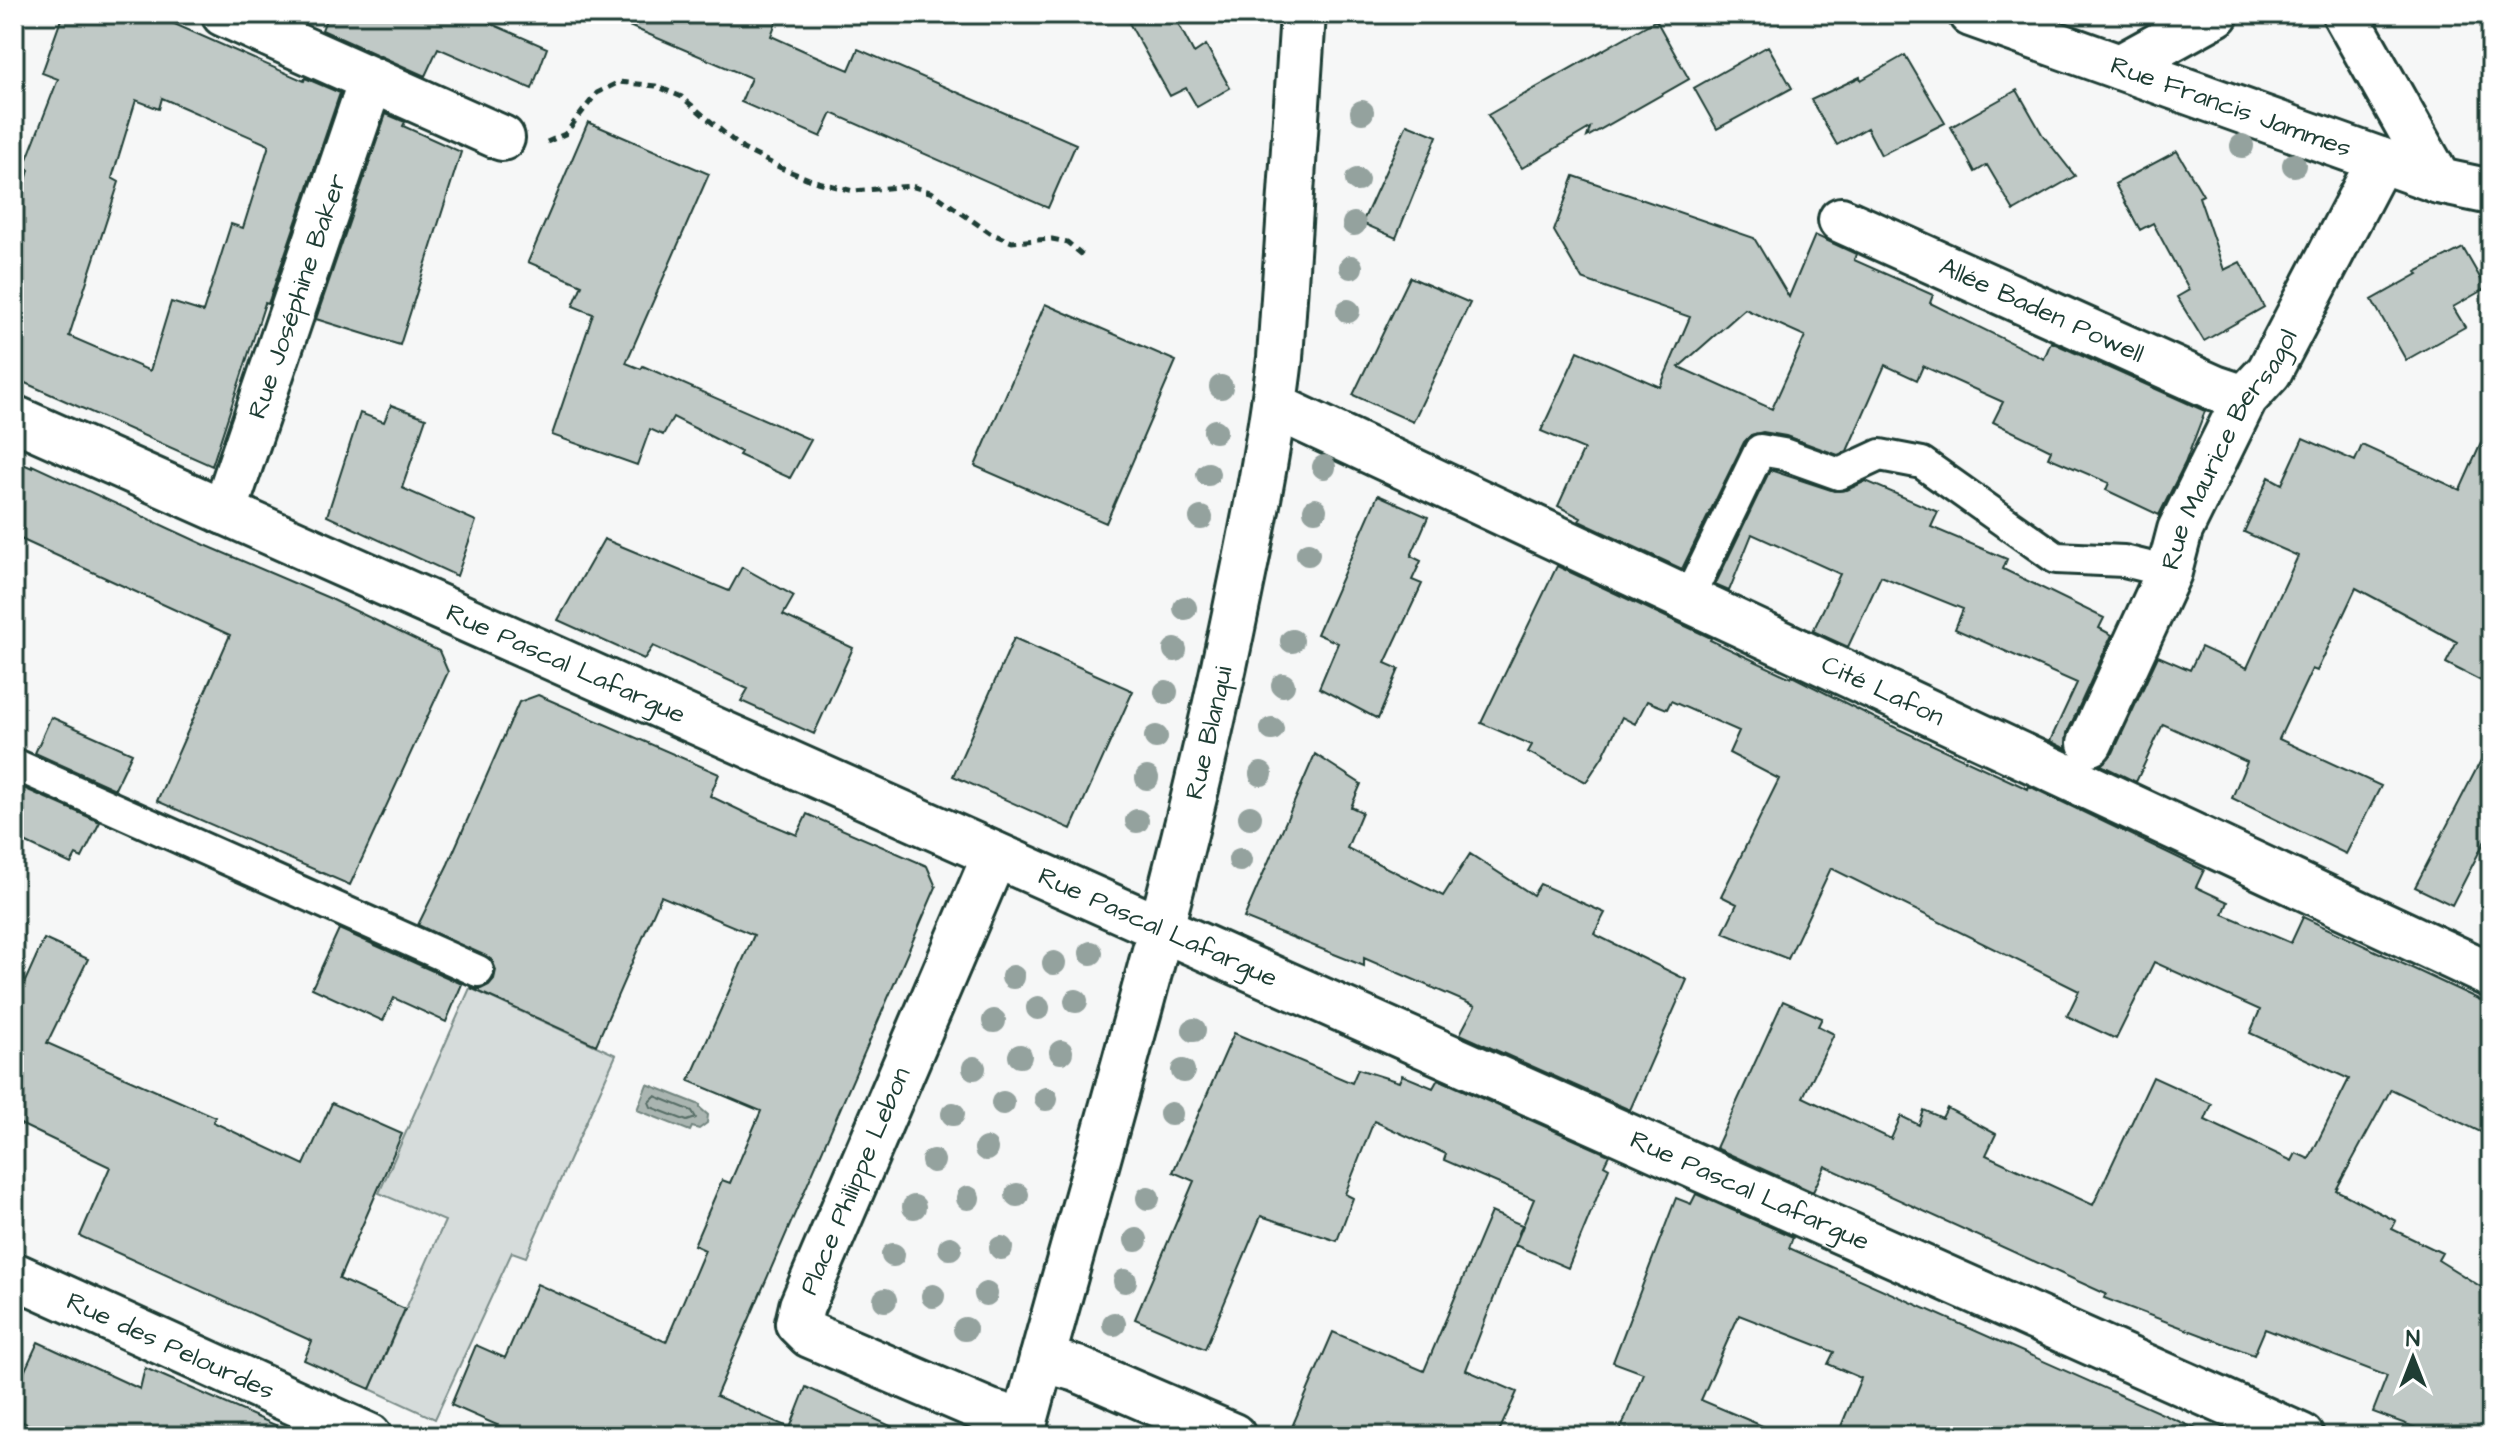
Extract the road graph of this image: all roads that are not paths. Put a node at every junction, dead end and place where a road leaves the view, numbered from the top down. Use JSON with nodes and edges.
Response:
{"nodes":[{"id":1,"x":224,"y":14,"type":"edge"},
{"id":2,"x":1303,"y":14,"type":"edge"},
{"id":3,"x":1971,"y":14,"type":"edge"},
{"id":4,"x":2216,"y":14,"type":"edge"},
{"id":5,"x":2345,"y":14,"type":"edge"},
{"id":6,"x":2120,"y":67,"type":"junction"},
{"id":7,"x":371,"y":80,"type":"junction"},
{"id":8,"x":502,"y":138,"type":"road end"},
{"id":9,"x":2380,"y":160,"type":"junction"},
{"id":10,"x":2439,"y":181,"type":"junction"},
{"id":11,"x":2491,"y":192,"type":"edge"},
{"id":12,"x":1841,"y":220,"type":"dead end"},
{"id":13,"x":2245,"y":398,"type":"junction"},
{"id":14,"x":1274,"y":406,"type":"junction"},
{"id":15,"x":14,"y":418,"type":"edge"},
{"id":16,"x":224,"y":512,"type":"junction"},
{"id":17,"x":2169,"y":572,"type":"junction"},
{"id":18,"x":1688,"y":599,"type":"junction"},
{"id":19,"x":2090,"y":743,"type":"dead end"},
{"id":20,"x":14,"y":764,"type":"edge"},
{"id":21,"x":995,"y":855,"type":"junction"},
{"id":22,"x":1160,"y":928,"type":"junction"},
{"id":23,"x":478,"y":971,"type":"dead end"},
{"id":24,"x":2491,"y":975,"type":"edge"},
{"id":25,"x":14,"y":1275,"type":"edge"},
{"id":26,"x":1042,"y":1359,"type":"junction"},
{"id":27,"x":1023,"y":1429,"type":"edge"},
{"id":28,"x":369,"y":1436,"type":"edge"},
{"id":29,"x":1233,"y":1436,"type":"edge"},
{"id":30,"x":2301,"y":1436,"type":"edge"}],
"edges":[{"from":1,"to":7,"type":"street"},
{"from":2,"to":14,"type":"street","name":"Rue Blanqui"},
{"from":3,"to":6,"type":"street","name":"Rue Francis Jammes"},
{"from":4,"to":6,"type":"street"},
{"from":5,"to":10,"type":"street"},
{"from":6,"to":9,"type":"street","name":"Rue Francis Jammes"},
{"from":7,"to":8,"type":"street"},
{"from":7,"to":16,"type":"street","name":"Rue Joséphine Baker"},
{"from":9,"to":10,"type":"street","name":"Rue Francis Jammes"},
{"from":9,"to":13,"type":"street","name":"Rue Maurice Bersagol"},
{"from":10,"to":11,"type":"street","name":"Rue Francis Jammes"},
{"from":12,"to":13,"type":"street","name":"Allée Baden Powell"},
{"from":13,"to":17,"type":"street","name":"Rue Maurice Bersagol"},
{"from":14,"to":18,"type":"street","name":"Cité Lafon"},
{"from":14,"to":22,"type":"street","name":"Rue Blanqui"},
{"from":15,"to":16,"type":"street","name":"Rue Pascal Lafargue"},
{"from":16,"to":21,"type":"street","name":"Rue Pascal Lafargue"},
{"from":17,"to":18,"type":"lane"},
{"from":17,"to":19,"type":"street","name":"Rue Maurice Bersagol"},
{"from":18,"to":24,"type":"street","name":"Cité Lafon"},
{"from":20,"to":23,"type":"lane"},
{"from":21,"to":22,"type":"street","name":"Rue Pascal Lafargue"},
{"from":21,"to":27,"type":"street","name":"Place Philippe Lebon"},
{"from":22,"to":26,"type":"street","name":"Rue Blanqui"},
{"from":22,"to":30,"type":"street","name":"Rue Pascal Lafargue"},
{"from":25,"to":28,"type":"street","name":"Rue des Pelourdes"},
{"from":26,"to":27,"type":"street","name":"Rue Blanqui"},
{"from":26,"to":29,"type":"street"}]}
